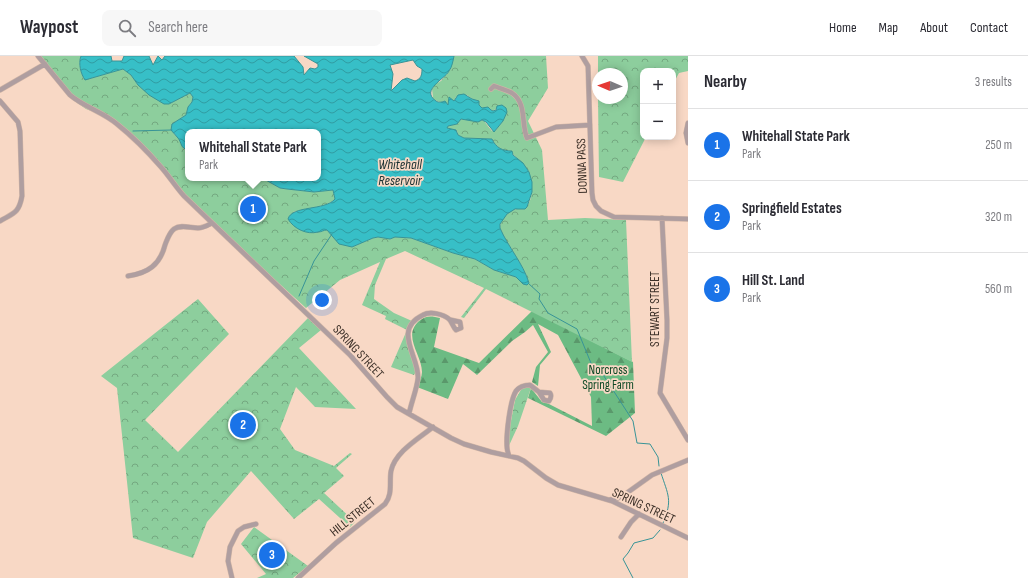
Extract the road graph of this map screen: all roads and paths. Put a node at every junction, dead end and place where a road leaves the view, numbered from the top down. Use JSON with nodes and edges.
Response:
{"nodes":[{"id":1,"x":38,"y":56,"type":"edge"},
{"id":2,"x":582,"y":56,"type":"edge"},
{"id":3,"x":45,"y":64,"type":"junction"},
{"id":4,"x":491,"y":89,"type":"dead end"},
{"id":5,"x":0,"y":90,"type":"edge"},
{"id":6,"x":0,"y":101,"type":"edge"},
{"id":7,"x":688,"y":123,"type":"edge"},
{"id":8,"x":590,"y":125,"type":"junction"},
{"id":9,"x":688,"y":143,"type":"edge"},
{"id":10,"x":662,"y":218,"type":"junction"},
{"id":11,"x":688,"y":219,"type":"edge"},
{"id":12,"x":0,"y":221,"type":"edge"},
{"id":13,"x":212,"y":223,"type":"junction"},
{"id":14,"x":128,"y":276,"type":"dead end"},
{"id":15,"x":451,"y":320,"type":"dead end"},
{"id":16,"x":539,"y":392,"type":"dead end"},
{"id":17,"x":409,"y":414,"type":"junction"},
{"id":18,"x":433,"y":427,"type":"junction"},
{"id":19,"x":688,"y":440,"type":"edge"},
{"id":20,"x":509,"y":456,"type":"junction"},
{"id":21,"x":688,"y":460,"type":"edge"},
{"id":22,"x":609,"y":500,"type":"junction"},
{"id":23,"x":639,"y":514,"type":"junction"},
{"id":24,"x":256,"y":524,"type":"dead end"},
{"id":25,"x":620,"y":537,"type":"dead end"},
{"id":26,"x":688,"y":538,"type":"edge"},
{"id":27,"x":232,"y":578,"type":"edge"},
{"id":28,"x":298,"y":578,"type":"edge"}],
"edges":[{"from":1,"to":3,"type":"street","name":"SPRING STREET"},
{"from":2,"to":8,"type":"street","name":"DONNA PASS"},
{"from":3,"to":5,"type":"street"},
{"from":3,"to":13,"type":"street","name":"SPRING STREET"},
{"from":4,"to":8,"type":"street"},
{"from":6,"to":12,"type":"street"},
{"from":7,"to":9,"type":"street"},
{"from":8,"to":10,"type":"street","name":"DONNA PASS"},
{"from":10,"to":11,"type":"street","name":"DONNA PASS"},
{"from":10,"to":19,"type":"street","name":"STEWART STREET"},
{"from":13,"to":14,"type":"street"},
{"from":13,"to":17,"type":"street","name":"SPRING STREET"},
{"from":15,"to":17,"type":"street"},
{"from":16,"to":20,"type":"street"},
{"from":17,"to":18,"type":"street","name":"SPRING STREET"},
{"from":18,"to":20,"type":"street","name":"SPRING STREET"},
{"from":18,"to":28,"type":"street","name":"HILL STREET"},
{"from":20,"to":22,"type":"street","name":"SPRING STREET"},
{"from":21,"to":22,"type":"street"},
{"from":22,"to":23,"type":"street","name":"SPRING STREET"},
{"from":23,"to":25,"type":"street"},
{"from":23,"to":26,"type":"street","name":"SPRING STREET"},
{"from":24,"to":27,"type":"street"}]}
